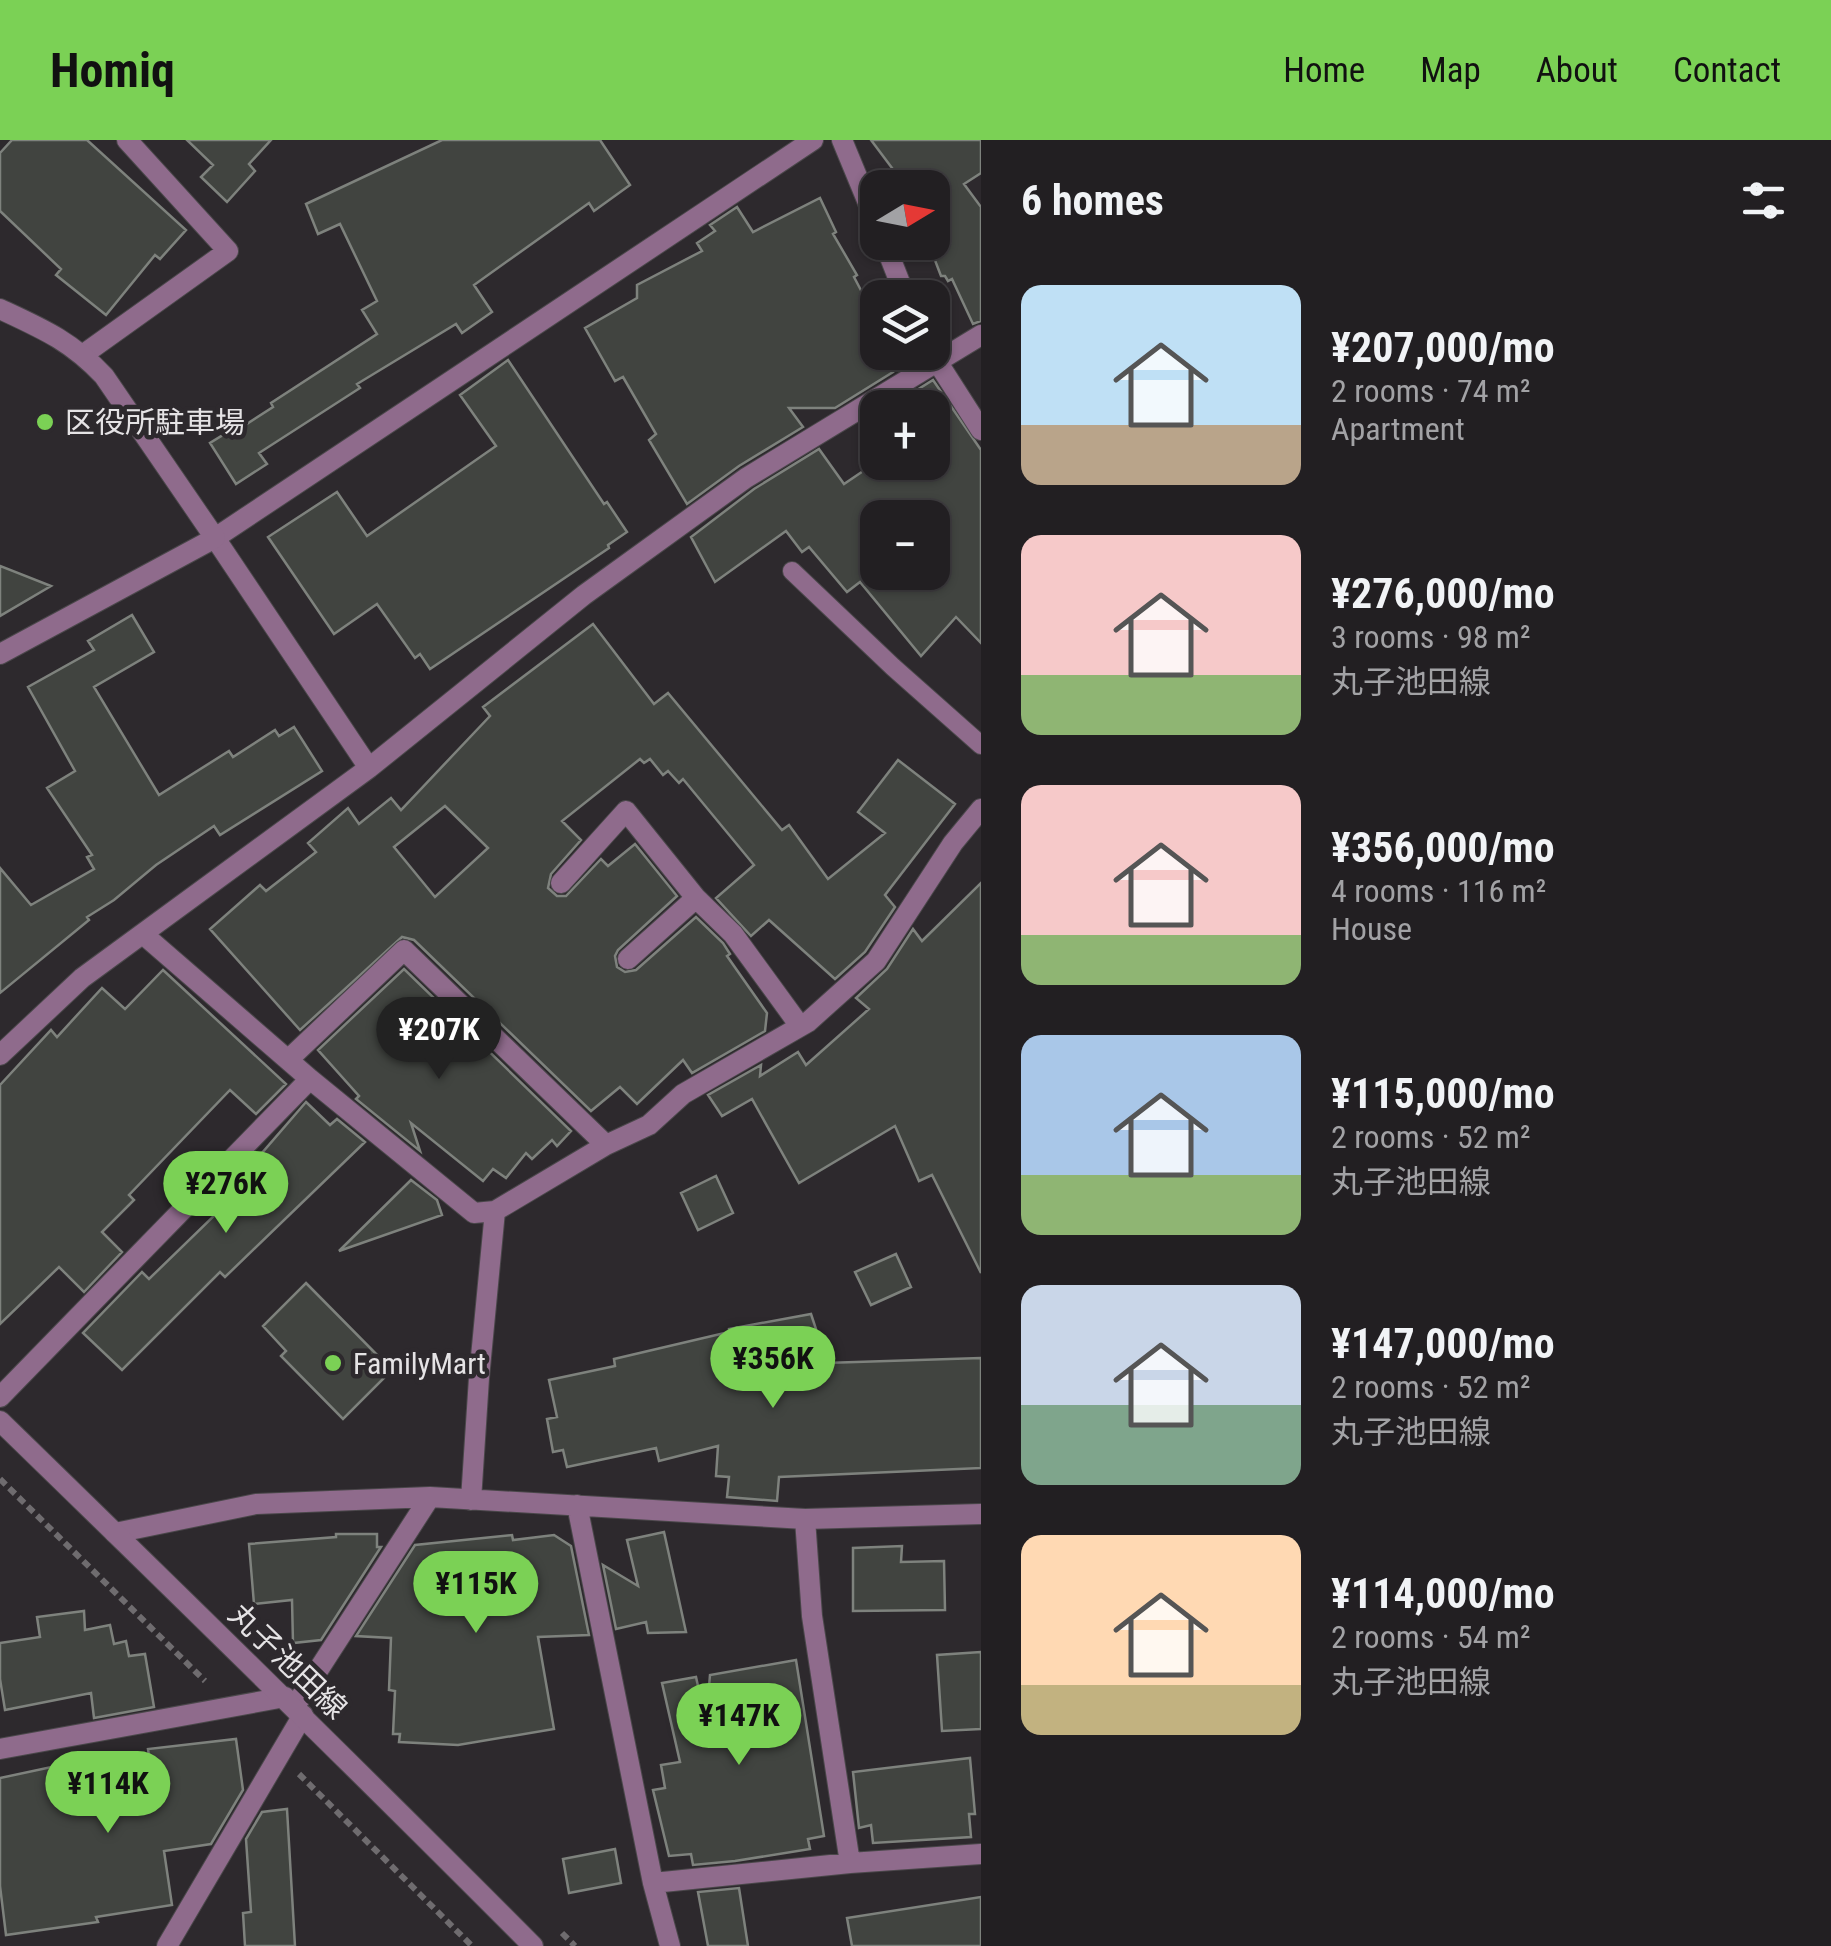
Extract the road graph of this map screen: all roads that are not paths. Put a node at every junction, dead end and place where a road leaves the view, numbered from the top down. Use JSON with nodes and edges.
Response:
{"nodes":[{"id":1,"x":127,"y":140,"type":"edge"},
{"id":2,"x":813,"y":140,"type":"edge"},
{"id":3,"x":842,"y":140,"type":"edge"},
{"id":4,"x":860,"y":184,"type":"edge"},
{"id":5,"x":0,"y":309,"type":"edge"},
{"id":6,"x":981,"y":334,"type":"edge"},
{"id":7,"x":950,"y":349,"type":"edge"},
{"id":8,"x":84,"y":354,"type":"junction"},
{"id":9,"x":914,"y":370,"type":"edge"},
{"id":10,"x":942,"y":370,"type":"edge"},
{"id":11,"x":981,"y":430,"type":"edge"},
{"id":12,"x":215,"y":538,"type":"junction"},
{"id":13,"x":792,"y":570,"type":"dead end"},
{"id":14,"x":0,"y":654,"type":"edge"},
{"id":15,"x":981,"y":744,"type":"edge"},
{"id":16,"x":369,"y":768,"type":"junction"},
{"id":17,"x":981,"y":809,"type":"edge"},
{"id":18,"x":561,"y":883,"type":"dead end"},
{"id":19,"x":696,"y":898,"type":"junction"},
{"id":20,"x":144,"y":935,"type":"junction"},
{"id":21,"x":628,"y":959,"type":"dead end"},
{"id":22,"x":800,"y":1026,"type":"junction"},
{"id":23,"x":0,"y":1055,"type":"edge"},
{"id":24,"x":290,"y":1058,"type":"junction"},
{"id":25,"x":310,"y":1079,"type":"junction"},
{"id":26,"x":606,"y":1145,"type":"junction"},
{"id":27,"x":496,"y":1210,"type":"junction"},
{"id":28,"x":0,"y":1397,"type":"edge"},
{"id":29,"x":0,"y":1421,"type":"edge"},
{"id":30,"x":430,"y":1497,"type":"junction"},
{"id":31,"x":471,"y":1500,"type":"junction"},
{"id":32,"x":576,"y":1505,"type":"junction"},
{"id":33,"x":981,"y":1514,"type":"edge"},
{"id":34,"x":804,"y":1519,"type":"junction"},
{"id":35,"x":115,"y":1533,"type":"junction"},
{"id":36,"x":294,"y":1706,"type":"junction"},
{"id":37,"x":0,"y":1749,"type":"edge"},
{"id":38,"x":981,"y":1854,"type":"edge"},
{"id":39,"x":850,"y":1863,"type":"junction"},
{"id":40,"x":654,"y":1882,"type":"junction"},
{"id":41,"x":167,"y":1946,"type":"edge"},
{"id":42,"x":533,"y":1946,"type":"edge"},
{"id":43,"x":670,"y":1946,"type":"edge"}],
"edges":[{"from":1,"to":8,"type":"street"},
{"from":2,"to":12,"type":"street"},
{"from":3,"to":4,"type":"street"},
{"from":5,"to":8,"type":"street"},
{"from":6,"to":7,"type":"street"},
{"from":8,"to":12,"type":"street"},
{"from":9,"to":16,"type":"street"},
{"from":10,"to":11,"type":"street"},
{"from":12,"to":14,"type":"street"},
{"from":12,"to":16,"type":"street"},
{"from":13,"to":15,"type":"lane"},
{"from":16,"to":20,"type":"street"},
{"from":17,"to":22,"type":"street"},
{"from":18,"to":19,"type":"street"},
{"from":19,"to":21,"type":"street"},
{"from":19,"to":22,"type":"street"},
{"from":20,"to":23,"type":"street"},
{"from":20,"to":24,"type":"street"},
{"from":22,"to":26,"type":"street"},
{"from":24,"to":25,"type":"street"},
{"from":24,"to":26,"type":"street"},
{"from":25,"to":27,"type":"street"},
{"from":25,"to":28,"type":"street"},
{"from":26,"to":27,"type":"street"},
{"from":27,"to":31,"type":"street"},
{"from":29,"to":35,"type":"street","name":"丸子池田線"},
{"from":30,"to":31,"type":"street"},
{"from":30,"to":35,"type":"street"},
{"from":30,"to":36,"type":"street"},
{"from":31,"to":32,"type":"street"},
{"from":32,"to":34,"type":"street"},
{"from":32,"to":40,"type":"street"},
{"from":33,"to":34,"type":"street"},
{"from":34,"to":39,"type":"street"},
{"from":35,"to":36,"type":"street","name":"丸子池田線"},
{"from":36,"to":37,"type":"street"},
{"from":36,"to":41,"type":"street"},
{"from":36,"to":42,"type":"street","name":"丸子池田線"},
{"from":38,"to":39,"type":"street"},
{"from":39,"to":40,"type":"street"},
{"from":40,"to":43,"type":"street"}]}
